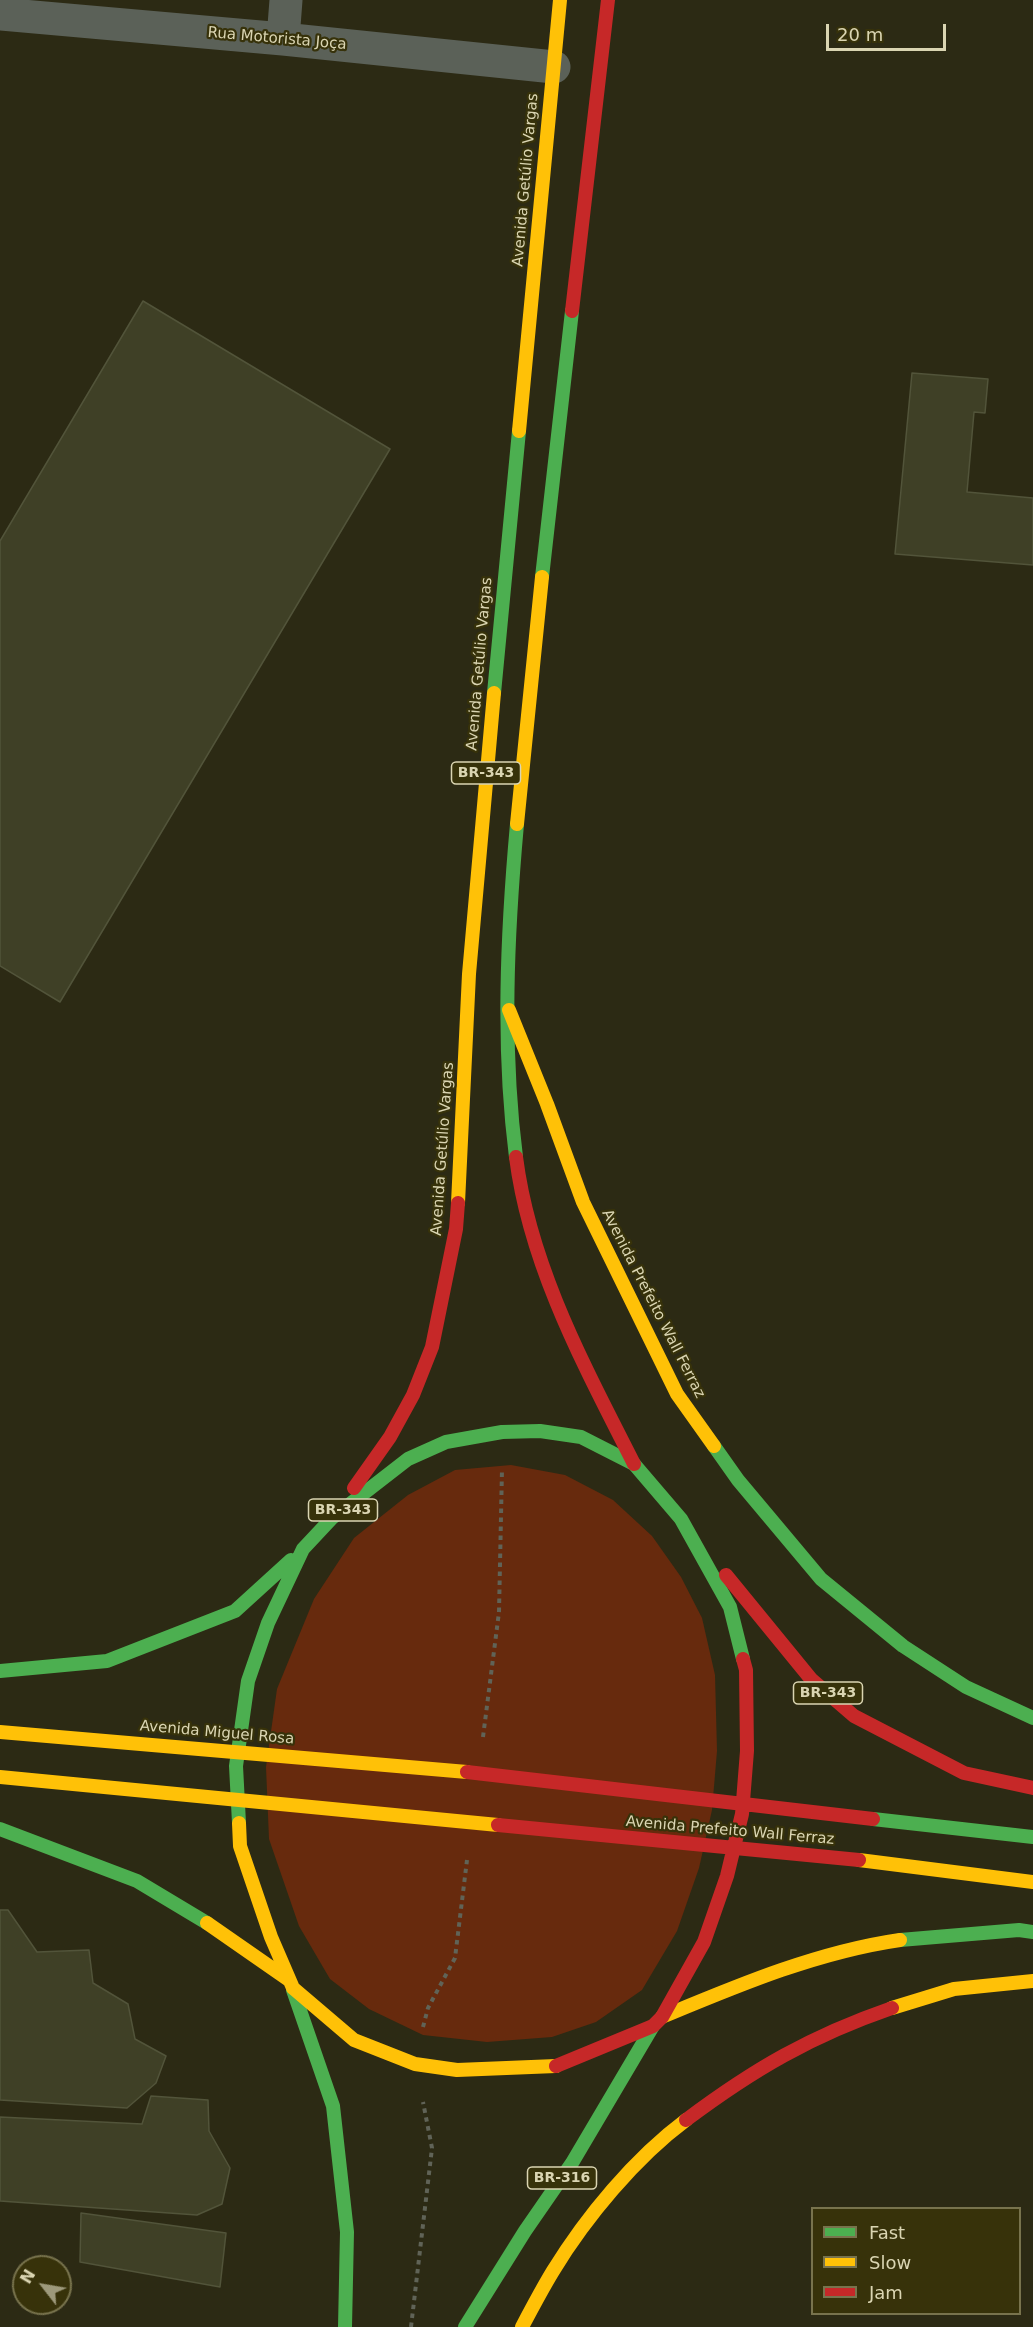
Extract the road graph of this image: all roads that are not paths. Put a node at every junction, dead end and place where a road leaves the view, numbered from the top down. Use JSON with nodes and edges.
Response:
{"nodes":[{"id":1,"x":286,"y":0,"type":"edge"},
{"id":2,"x":560,"y":0,"type":"edge"},
{"id":3,"x":608,"y":0,"type":"edge"},
{"id":4,"x":17,"y":10,"type":"edge"},
{"id":5,"x":283,"y":39,"type":"junction"},
{"id":6,"x":554,"y":67,"type":"junction"},
{"id":7,"x":509,"y":1010,"type":"junction"},
{"id":8,"x":634,"y":1464,"type":"junction"},
{"id":9,"x":332,"y":1518,"type":"junction"},
{"id":10,"x":681,"y":1519,"type":"junction"},
{"id":11,"x":303,"y":1549,"type":"junction"},
{"id":12,"x":0,"y":1671,"type":"edge"},
{"id":13,"x":1033,"y":1718,"type":"edge"},
{"id":14,"x":0,"y":1732,"type":"edge"},
{"id":15,"x":431,"y":1768,"type":"joint"},
{"id":16,"x":0,"y":1777,"type":"edge"},
{"id":17,"x":1033,"y":1788,"type":"edge"},
{"id":18,"x":0,"y":1829,"type":"edge"},
{"id":19,"x":1033,"y":1837,"type":"edge"},
{"id":20,"x":1033,"y":1882,"type":"edge"},
{"id":21,"x":1033,"y":1932,"type":"edge"},
{"id":22,"x":1033,"y":1981,"type":"edge"},
{"id":23,"x":291,"y":1984,"type":"junction"},
{"id":24,"x":658,"y":2021,"type":"junction"},
{"id":25,"x":345,"y":2327,"type":"edge"},
{"id":26,"x":465,"y":2327,"type":"edge"},
{"id":27,"x":522,"y":2327,"type":"edge"}],
"edges":[{"from":1,"to":5,"type":"street"},
{"from":2,"to":6,"type":"main road","name":"Avenida Getúlio Vargas","number":"BR-343"},
{"from":3,"to":7,"type":"main road","number":"BR-343"},
{"from":4,"to":5,"type":"street","name":"Rua Motorista Joça"},
{"from":5,"to":6,"type":"street","name":"Rua Motorista Joça"},
{"from":6,"to":9,"type":"main road","name":"Avenida Getúlio Vargas","number":"BR-343"},
{"from":7,"to":8,"type":"main road","number":"BR-343"},
{"from":7,"to":13,"type":"main road","name":"Avenida Prefeito Wall Ferraz"},
{"from":8,"to":9,"type":"main road","number":"BR-343"},
{"from":8,"to":10,"type":"main road","number":"BR-343"},
{"from":9,"to":11,"type":"main road","number":"BR-343"},
{"from":10,"to":17,"type":"main road","number":"BR-343"},
{"from":10,"to":24,"type":"main road","number":"BR-343"},
{"from":11,"to":12,"type":"main road"},
{"from":11,"to":23,"type":"main road","number":"BR-343"},
{"from":14,"to":15,"type":"main road","name":"Avenida Miguel Rosa"},
{"from":15,"to":19,"type":"main road","name":"Avenida Prefeito Wall Ferraz"},
{"from":16,"to":20,"type":"main road","name":"Avenida Prefeito Wall Ferraz"},
{"from":18,"to":23,"type":"main road"},
{"from":21,"to":24,"type":"main road","number":"BR-343"},
{"from":22,"to":27,"type":"main road"},
{"from":23,"to":24,"type":"main road","number":"BR-343"},
{"from":23,"to":25,"type":"main road"},
{"from":24,"to":26,"type":"main road","number":"BR-316"}]}
